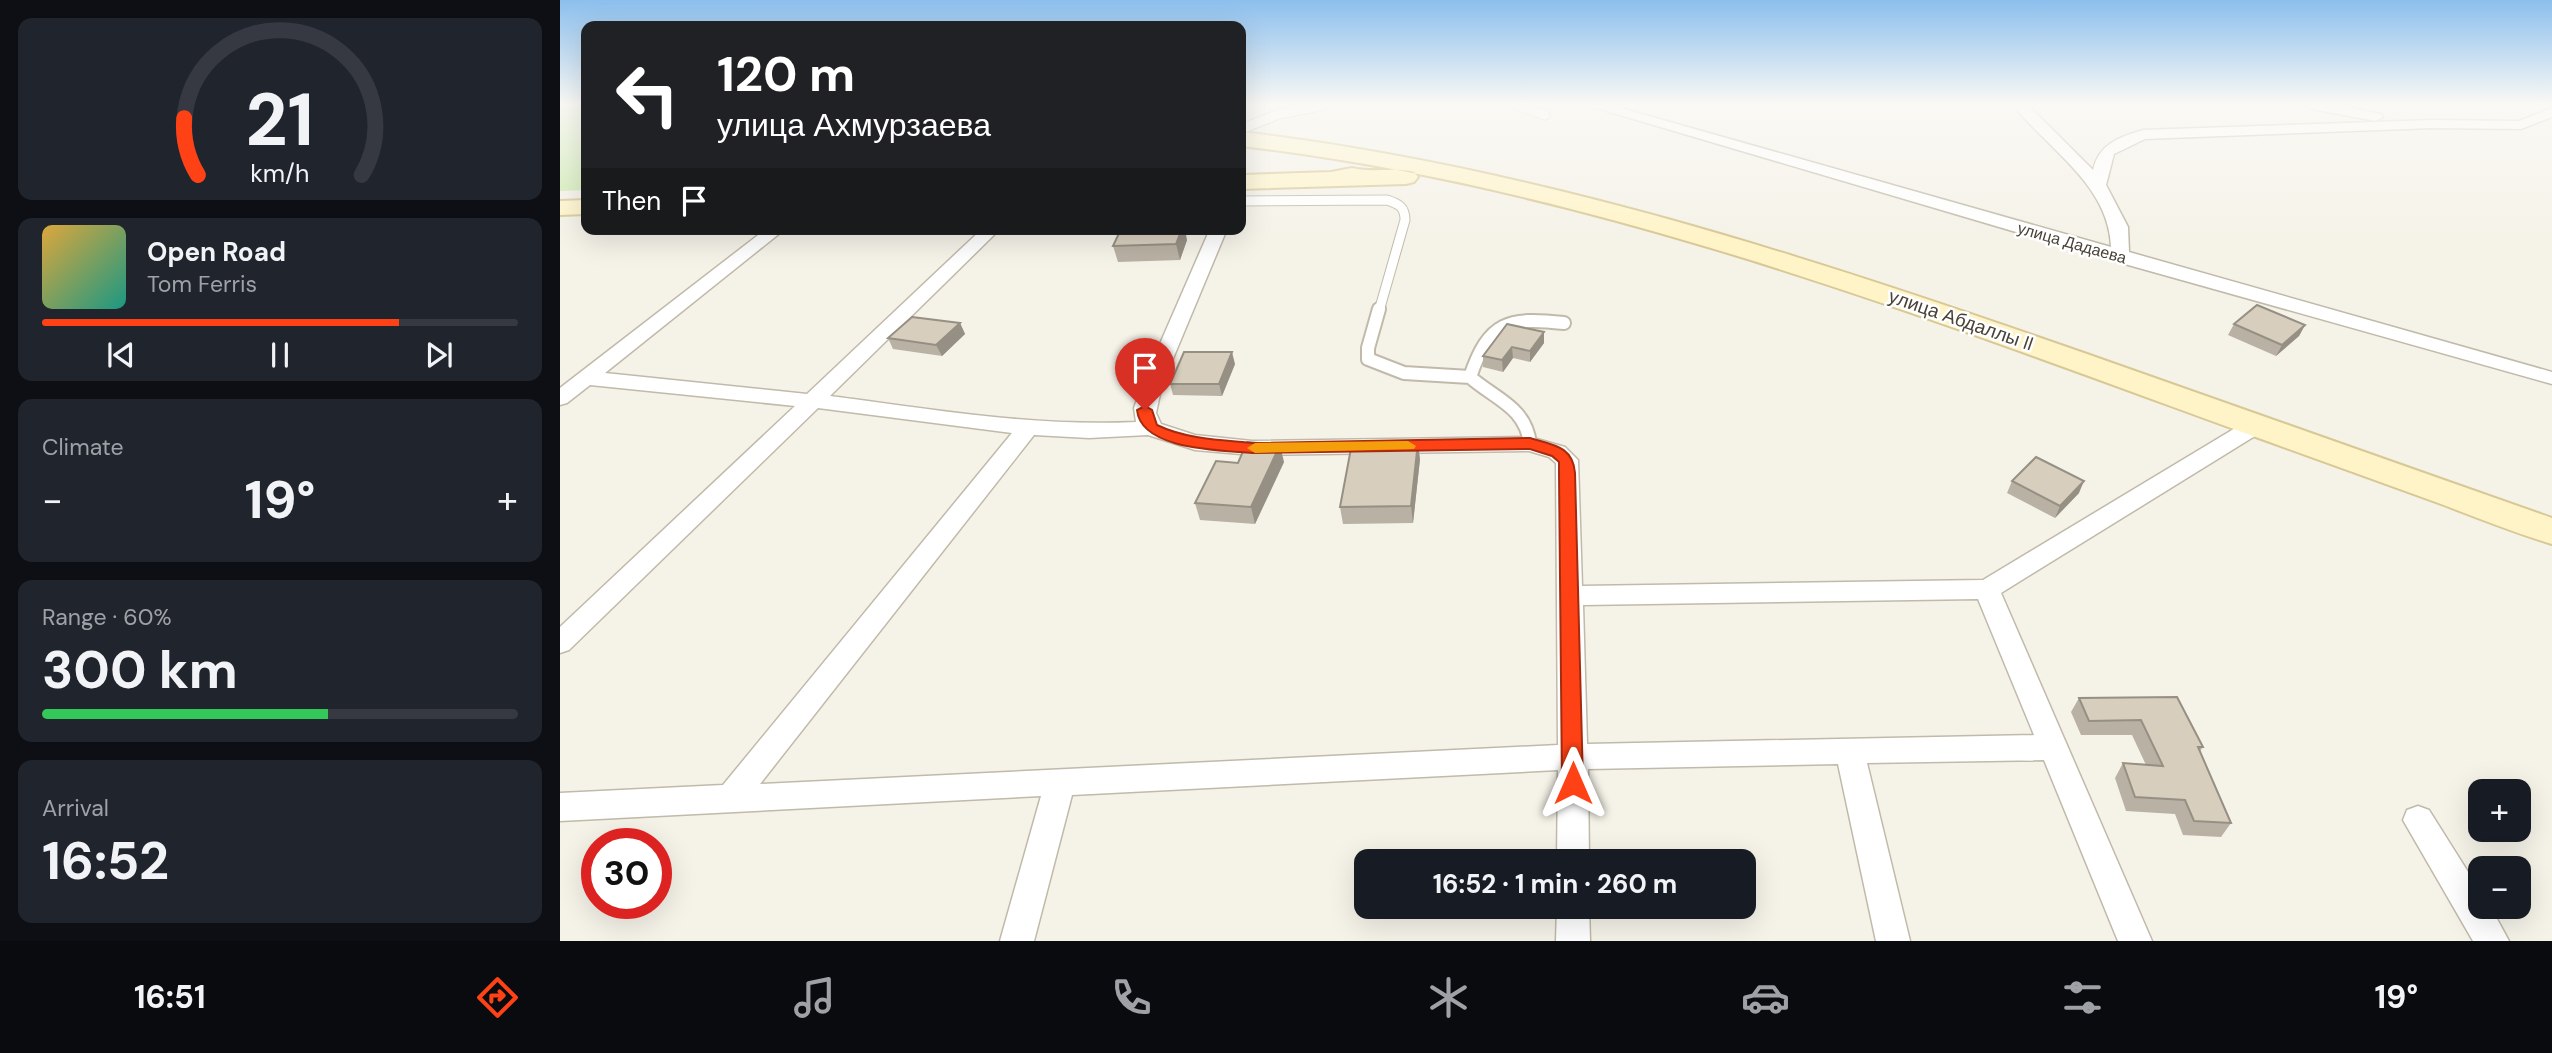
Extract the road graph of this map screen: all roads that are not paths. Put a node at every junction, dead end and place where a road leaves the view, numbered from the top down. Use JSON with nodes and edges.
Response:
{"nodes":[{"id":1,"x":1322,"y":149,"type":"edge"},
{"id":2,"x":1745,"y":149,"type":"edge"},
{"id":3,"x":2062,"y":149,"type":"edge"},
{"id":4,"x":2112,"y":149,"type":"edge"},
{"id":5,"x":1356,"y":153,"type":"junction"},
{"id":6,"x":1331,"y":179,"type":"junction"},
{"id":7,"x":1246,"y":182,"type":"edge"},
{"id":8,"x":1500,"y":183,"type":"junction"},
{"id":9,"x":2098,"y":186,"type":"junction"},
{"id":10,"x":1246,"y":201,"type":"edge"},
{"id":11,"x":581,"y":207,"type":"edge"},
{"id":12,"x":560,"y":208,"type":"edge"},
{"id":13,"x":769,"y":235,"type":"edge"},
{"id":14,"x":986,"y":235,"type":"edge"},
{"id":15,"x":1216,"y":235,"type":"edge"},
{"id":16,"x":2120,"y":257,"type":"junction"},
{"id":17,"x":1564,"y":323,"type":"dead end"},
{"id":18,"x":1469,"y":377,"type":"junction"},
{"id":19,"x":588,"y":378,"type":"junction"},
{"id":20,"x":2552,"y":378,"type":"edge"},
{"id":21,"x":560,"y":398,"type":"edge"},
{"id":22,"x":814,"y":401,"type":"junction"},
{"id":23,"x":2255,"y":426,"type":"junction"},
{"id":24,"x":1028,"y":428,"type":"junction"},
{"id":25,"x":1152,"y":428,"type":"junction"},
{"id":26,"x":1530,"y":443,"type":"junction"},
{"id":27,"x":2552,"y":531,"type":"edge"},
{"id":28,"x":1987,"y":589,"type":"junction"},
{"id":29,"x":1570,"y":596,"type":"junction"},
{"id":30,"x":560,"y":643,"type":"edge"},
{"id":31,"x":2053,"y":747,"type":"junction"},
{"id":32,"x":1850,"y":752,"type":"junction"},
{"id":33,"x":1573,"y":757,"type":"junction"},
{"id":34,"x":1060,"y":783,"type":"junction"},
{"id":35,"x":730,"y":799,"type":"junction"},
{"id":36,"x":560,"y":807,"type":"edge"},
{"id":37,"x":2418,"y":820,"type":"dead end"},
{"id":38,"x":1573,"y":849,"type":"edge"},
{"id":39,"x":1573,"y":919,"type":"edge"},
{"id":40,"x":1017,"y":941,"type":"edge"},
{"id":41,"x":1573,"y":941,"type":"edge"},
{"id":42,"x":1893,"y":941,"type":"edge"},
{"id":43,"x":2135,"y":941,"type":"edge"},
{"id":44,"x":2492,"y":941,"type":"edge"}],
"edges":[{"from":1,"to":5,"type":"street","name":"улица Абдаллы II"},
{"from":2,"to":16,"type":"street","name":"улица Дадаева"},
{"from":3,"to":9,"type":"street"},
{"from":4,"to":9,"type":"street"},
{"from":5,"to":6,"type":"street"},
{"from":5,"to":8,"type":"street","name":"улица Абдаллы II"},
{"from":6,"to":7,"type":"street"},
{"from":6,"to":8,"type":"street"},
{"from":8,"to":23,"type":"street","name":"улица Абдаллы II"},
{"from":9,"to":16,"type":"street"},
{"from":10,"to":18,"type":"lane"},
{"from":11,"to":12,"type":"street"},
{"from":13,"to":19,"type":"street"},
{"from":14,"to":22,"type":"street"},
{"from":15,"to":25,"type":"street"},
{"from":16,"to":20,"type":"street","name":"улица Дадаева"},
{"from":17,"to":18,"type":"lane"},
{"from":18,"to":26,"type":"lane"},
{"from":19,"to":21,"type":"street"},
{"from":19,"to":22,"type":"street"},
{"from":22,"to":24,"type":"street"},
{"from":22,"to":30,"type":"street"},
{"from":23,"to":27,"type":"street","name":"улица Абдаллы II"},
{"from":23,"to":28,"type":"street"},
{"from":24,"to":25,"type":"street"},
{"from":24,"to":35,"type":"street"},
{"from":25,"to":26,"type":"street"},
{"from":26,"to":29,"type":"street"},
{"from":28,"to":29,"type":"street"},
{"from":28,"to":31,"type":"street"},
{"from":29,"to":33,"type":"street"},
{"from":31,"to":32,"type":"street"},
{"from":31,"to":43,"type":"street"},
{"from":32,"to":33,"type":"street"},
{"from":32,"to":42,"type":"street"},
{"from":33,"to":34,"type":"street"},
{"from":33,"to":38,"type":"street"},
{"from":34,"to":35,"type":"street"},
{"from":34,"to":40,"type":"street"},
{"from":35,"to":36,"type":"street"},
{"from":37,"to":44,"type":"street"},
{"from":39,"to":41,"type":"street"}]}
